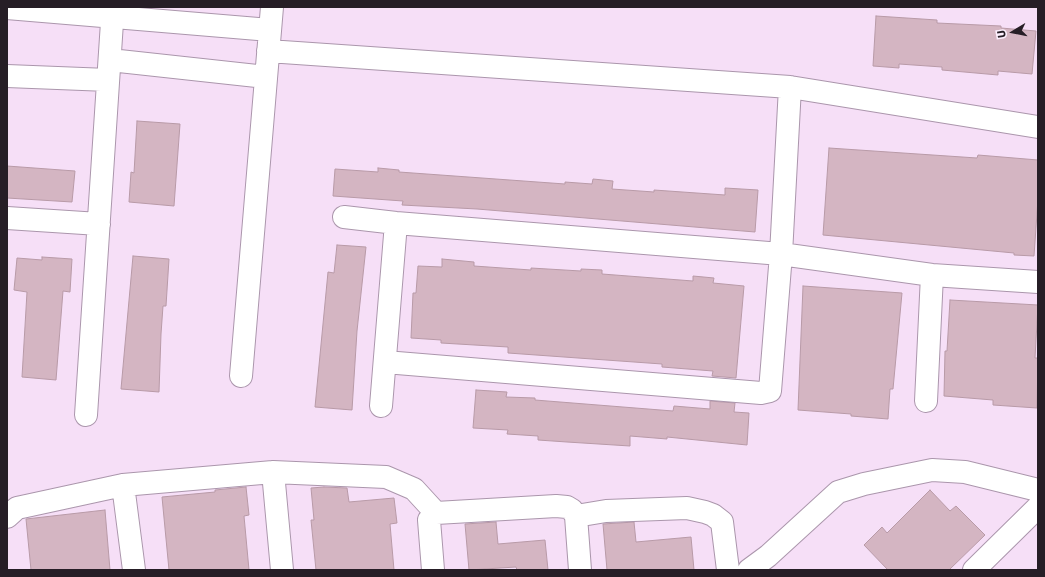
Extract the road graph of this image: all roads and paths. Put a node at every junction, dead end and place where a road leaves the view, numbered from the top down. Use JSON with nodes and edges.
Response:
{"nodes":[{"id":1,"x":272,"y":7,"type":"edge"},
{"id":2,"x":7,"y":8,"type":"edge"},
{"id":3,"x":113,"y":12,"type":"edge"},
{"id":4,"x":270,"y":30,"type":"junction"},
{"id":5,"x":268,"y":51,"type":"junction"},
{"id":6,"x":109,"y":70,"type":"junction"},
{"id":7,"x":7,"y":76,"type":"edge"},
{"id":8,"x":266,"y":77,"type":"junction"},
{"id":9,"x":790,"y":87,"type":"junction"},
{"id":10,"x":1038,"y":128,"type":"edge"},
{"id":11,"x":344,"y":216,"type":"dead end"},
{"id":12,"x":7,"y":218,"type":"edge"},
{"id":13,"x":396,"y":223,"type":"junction"},
{"id":14,"x":99,"y":224,"type":"junction"},
{"id":15,"x":781,"y":254,"type":"junction"},
{"id":16,"x":932,"y":275,"type":"junction"},
{"id":17,"x":1038,"y":282,"type":"edge"},
{"id":18,"x":385,"y":362,"type":"junction"},
{"id":19,"x":241,"y":376,"type":"dead end"},
{"id":20,"x":926,"y":401,"type":"dead end"},
{"id":21,"x":381,"y":406,"type":"dead end"},
{"id":22,"x":86,"y":414,"type":"dead end"},
{"id":23,"x":272,"y":472,"type":"junction"},
{"id":24,"x":123,"y":485,"type":"junction"},
{"id":25,"x":1038,"y":490,"type":"edge"},
{"id":26,"x":1038,"y":507,"type":"edge"},
{"id":27,"x":436,"y":513,"type":"junction"},
{"id":28,"x":576,"y":516,"type":"junction"},
{"id":29,"x":7,"y":517,"type":"edge"},
{"id":30,"x":134,"y":570,"type":"edge"},
{"id":31,"x":282,"y":570,"type":"edge"},
{"id":32,"x":433,"y":570,"type":"edge"},
{"id":33,"x":580,"y":570,"type":"edge"},
{"id":34,"x":728,"y":570,"type":"edge"},
{"id":35,"x":750,"y":570,"type":"edge"},
{"id":36,"x":974,"y":570,"type":"edge"}],
"edges":[{"from":1,"to":4,"type":"street"},
{"from":2,"to":3,"type":"street"},
{"from":3,"to":4,"type":"street"},
{"from":3,"to":6,"type":"street"},
{"from":4,"to":5,"type":"street"},
{"from":5,"to":8,"type":"street"},
{"from":5,"to":9,"type":"street"},
{"from":6,"to":7,"type":"street"},
{"from":6,"to":8,"type":"street"},
{"from":6,"to":14,"type":"street"},
{"from":8,"to":19,"type":"street"},
{"from":9,"to":10,"type":"street"},
{"from":9,"to":15,"type":"street"},
{"from":11,"to":13,"type":"street"},
{"from":12,"to":14,"type":"street"},
{"from":13,"to":15,"type":"street"},
{"from":13,"to":18,"type":"street"},
{"from":14,"to":22,"type":"street"},
{"from":15,"to":16,"type":"street"},
{"from":15,"to":18,"type":"street"},
{"from":16,"to":17,"type":"street"},
{"from":16,"to":20,"type":"street"},
{"from":18,"to":21,"type":"street"},
{"from":23,"to":24,"type":"street"},
{"from":23,"to":27,"type":"street"},
{"from":23,"to":31,"type":"street"},
{"from":24,"to":29,"type":"street"},
{"from":24,"to":30,"type":"street"},
{"from":25,"to":35,"type":"street"},
{"from":26,"to":36,"type":"street"},
{"from":27,"to":28,"type":"street"},
{"from":27,"to":32,"type":"street"},
{"from":28,"to":33,"type":"street"},
{"from":28,"to":34,"type":"street"}]}
